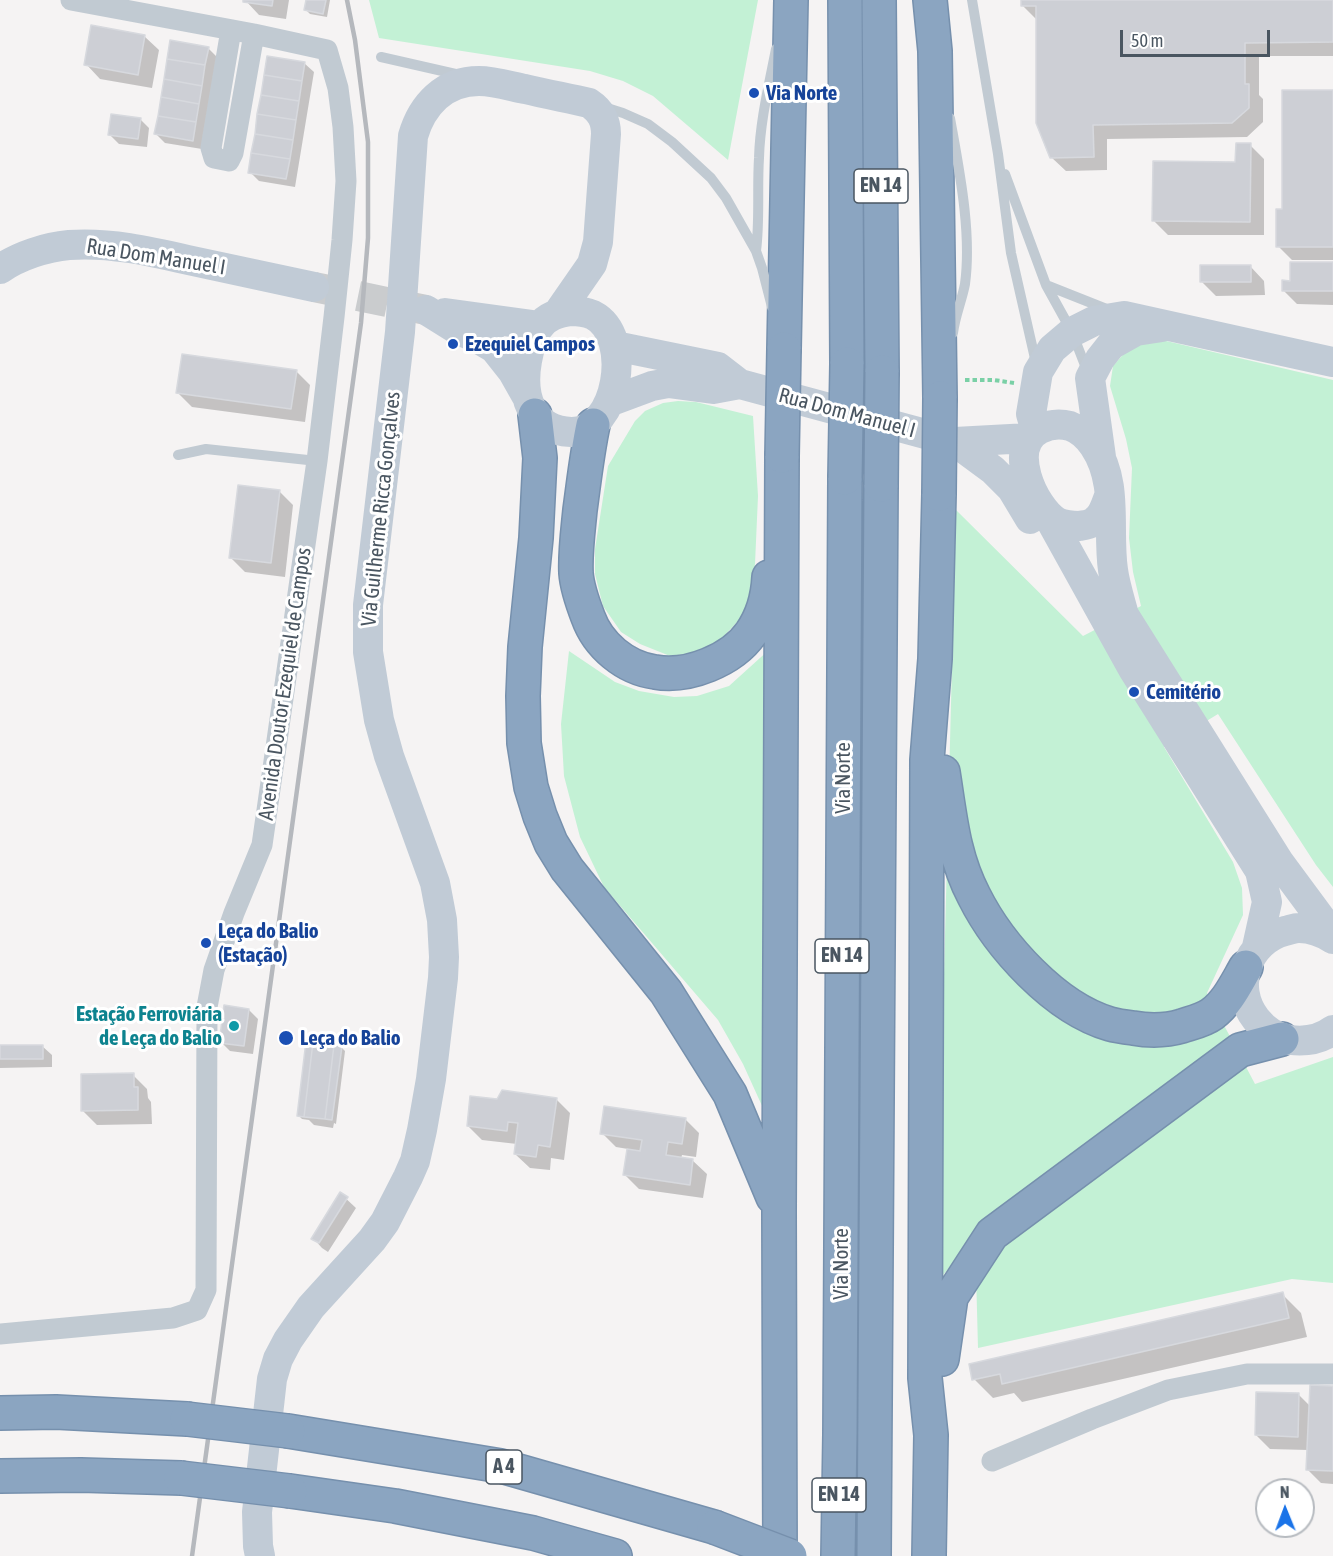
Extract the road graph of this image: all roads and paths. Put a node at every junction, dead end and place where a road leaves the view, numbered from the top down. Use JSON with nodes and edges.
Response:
{"nodes":[{"id":1,"x":71,"y":0,"type":"edge"},
{"id":2,"x":782,"y":0,"type":"edge"},
{"id":3,"x":845,"y":0,"type":"edge"},
{"id":4,"x":879,"y":0,"type":"edge"},
{"id":5,"x":930,"y":0,"type":"edge"},
{"id":6,"x":972,"y":0,"type":"edge"},
{"id":7,"x":785,"y":7,"type":"edge"},
{"id":8,"x":231,"y":30,"type":"junction"},
{"id":9,"x":254,"y":34,"type":"junction"},
{"id":10,"x":777,"y":38,"type":"dead end"},
{"id":11,"x":381,"y":57,"type":"dead end"},
{"id":12,"x":489,"y":82,"type":"junction"},
{"id":13,"x":946,"y":92,"type":"dead end"},
{"id":14,"x":589,"y":103,"type":"junction"},
{"id":15,"x":948,"y":104,"type":"dead end"},
{"id":16,"x":998,"y":154,"type":"junction"},
{"id":17,"x":756,"y":251,"type":"junction"},
{"id":18,"x":592,"y":264,"type":"junction"},
{"id":19,"x":0,"y":269,"type":"edge"},
{"id":20,"x":1046,"y":285,"type":"junction"},
{"id":21,"x":314,"y":287,"type":"tunnel mouth"},
{"id":22,"x":1124,"y":316,"type":"junction"},
{"id":23,"x":549,"y":319,"type":"junction"},
{"id":24,"x":1170,"y":325,"type":"junction"},
{"id":25,"x":1072,"y":332,"type":"junction"},
{"id":26,"x":608,"y":334,"type":"junction"},
{"id":27,"x":784,"y":349,"type":"junction"},
{"id":28,"x":1333,"y":362,"type":"edge"},
{"id":29,"x":1090,"y":378,"type":"junction"},
{"id":30,"x":1037,"y":380,"type":"junction"},
{"id":31,"x":740,"y":384,"type":"junction"},
{"id":32,"x":943,"y":389,"type":"junction"},
{"id":33,"x":530,"y":405,"type":"junction"},
{"id":34,"x":601,"y":413,"type":"junction"},
{"id":35,"x":1033,"y":434,"type":"junction"},
{"id":36,"x":961,"y":448,"type":"junction"},
{"id":37,"x":178,"y":455,"type":"dead end"},
{"id":38,"x":782,"y":456,"type":"junction"},
{"id":39,"x":1101,"y":457,"type":"junction"},
{"id":40,"x":317,"y":461,"type":"junction"},
{"id":41,"x":1109,"y":496,"type":"junction"},
{"id":42,"x":1040,"y":502,"type":"junction"},
{"id":43,"x":935,"y":659,"type":"junction"},
{"id":44,"x":1133,"y":669,"type":"junction"},
{"id":45,"x":1333,"y":937,"type":"edge"},
{"id":46,"x":1252,"y":957,"type":"junction"},
{"id":47,"x":1331,"y":1034,"type":"edge"},
{"id":48,"x":1282,"y":1039,"type":"junction"},
{"id":49,"x":779,"y":1210,"type":"junction"},
{"id":50,"x":0,"y":1334,"type":"edge"},
{"id":51,"x":1333,"y":1374,"type":"edge"},
{"id":52,"x":0,"y":1413,"type":"edge"},
{"id":53,"x":931,"y":1436,"type":"junction"},
{"id":54,"x":992,"y":1461,"type":"dead end"},
{"id":55,"x":0,"y":1476,"type":"edge"},
{"id":56,"x":260,"y":1556,"type":"edge"},
{"id":57,"x":615,"y":1556,"type":"edge"},
{"id":58,"x":780,"y":1556,"type":"edge"},
{"id":59,"x":790,"y":1556,"type":"edge"},
{"id":60,"x":838,"y":1556,"type":"edge"},
{"id":61,"x":874,"y":1556,"type":"edge"},
{"id":62,"x":929,"y":1556,"type":"edge"}],
"edges":[{"from":1,"to":8,"type":"street"},
{"from":2,"to":7,"type":"lane"},
{"from":3,"to":60,"type":"highway","name":"Via Norte","number":"EN 14","bridge":true},
{"from":4,"to":61,"type":"highway","name":"Via Norte","number":"EN 14","bridge":true},
{"from":5,"to":13,"type":"lane"},
{"from":5,"to":32,"type":"highway"},
{"from":6,"to":16,"type":"lane"},
{"from":7,"to":27,"type":"highway"},
{"from":8,"to":9,"type":"street"},
{"from":8,"to":9,"type":"street"},
{"from":9,"to":40,"type":"street","name":"Avenida Doutor Ezequiel de Campos"},
{"from":10,"to":17,"type":"lane"},
{"from":11,"to":12,"type":"lane"},
{"from":12,"to":14,"type":"main road","name":"Via Guilherme Ricca Gonçalves"},
{"from":12,"to":56,"type":"main road","name":"Via Guilherme Ricca Gonçalves"},
{"from":14,"to":17,"type":"lane"},
{"from":14,"to":18,"type":"main road"},
{"from":15,"to":32,"type":"lane"},
{"from":16,"to":20,"type":"lane"},
{"from":16,"to":30,"type":"lane"},
{"from":17,"to":27,"type":"lane"},
{"from":18,"to":23,"type":"main road"},
{"from":18,"to":26,"type":"main road"},
{"from":19,"to":21,"type":"main road","name":"Rua Dom Manuel I"},
{"from":20,"to":22,"type":"lane"},
{"from":20,"to":25,"type":"lane"},
{"from":22,"to":24,"type":"main road"},
{"from":22,"to":25,"type":"main road"},
{"from":23,"to":26,"type":"main road"},
{"from":23,"to":33,"type":"main road"},
{"from":23,"to":33,"type":"main road"},
{"from":24,"to":28,"type":"main road"},
{"from":24,"to":29,"type":"main road"},
{"from":25,"to":29,"type":"lane"},
{"from":25,"to":30,"type":"main road"},
{"from":26,"to":31,"type":"main road","name":"Rua Dom Manuel I"},
{"from":26,"to":34,"type":"main road"},
{"from":27,"to":38,"type":"highway","bridge":true},
{"from":29,"to":39,"type":"main road"},
{"from":30,"to":32,"type":"path"},
{"from":30,"to":35,"type":"main road"},
{"from":31,"to":34,"type":"main road","name":"Rua Dom Manuel I"},
{"from":31,"to":36,"type":"main road","name":"Rua Dom Manuel I"},
{"from":32,"to":43,"type":"highway","bridge":true},
{"from":33,"to":34,"type":"main road"},
{"from":33,"to":49,"type":"highway"},
{"from":34,"to":38,"type":"highway"},
{"from":35,"to":36,"type":"main road","name":"Rua Dom Manuel I"},
{"from":35,"to":39,"type":"main road"},
{"from":35,"to":42,"type":"main road"},
{"from":36,"to":42,"type":"main road","name":"Rua Dom Manuel I"},
{"from":36,"to":44,"type":"main road"},
{"from":37,"to":40,"type":"lane"},
{"from":38,"to":49,"type":"highway"},
{"from":39,"to":41,"type":"main road"},
{"from":40,"to":50,"type":"street","name":"Avenida Doutor Ezequiel de Campos"},
{"from":41,"to":42,"type":"main road"},
{"from":41,"to":45,"type":"main road"},
{"from":42,"to":44,"type":"main road"},
{"from":43,"to":46,"type":"highway"},
{"from":43,"to":53,"type":"highway"},
{"from":44,"to":46,"type":"main road"},
{"from":45,"to":46,"type":"main road"},
{"from":46,"to":48,"type":"main road"},
{"from":47,"to":48,"type":"main road"},
{"from":48,"to":53,"type":"highway"},
{"from":49,"to":58,"type":"highway"},
{"from":51,"to":54,"type":"street"},
{"from":52,"to":59,"type":"highway","number":"A 4","bridge":true},
{"from":53,"to":62,"type":"highway"},
{"from":55,"to":57,"type":"highway","bridge":true}]}
